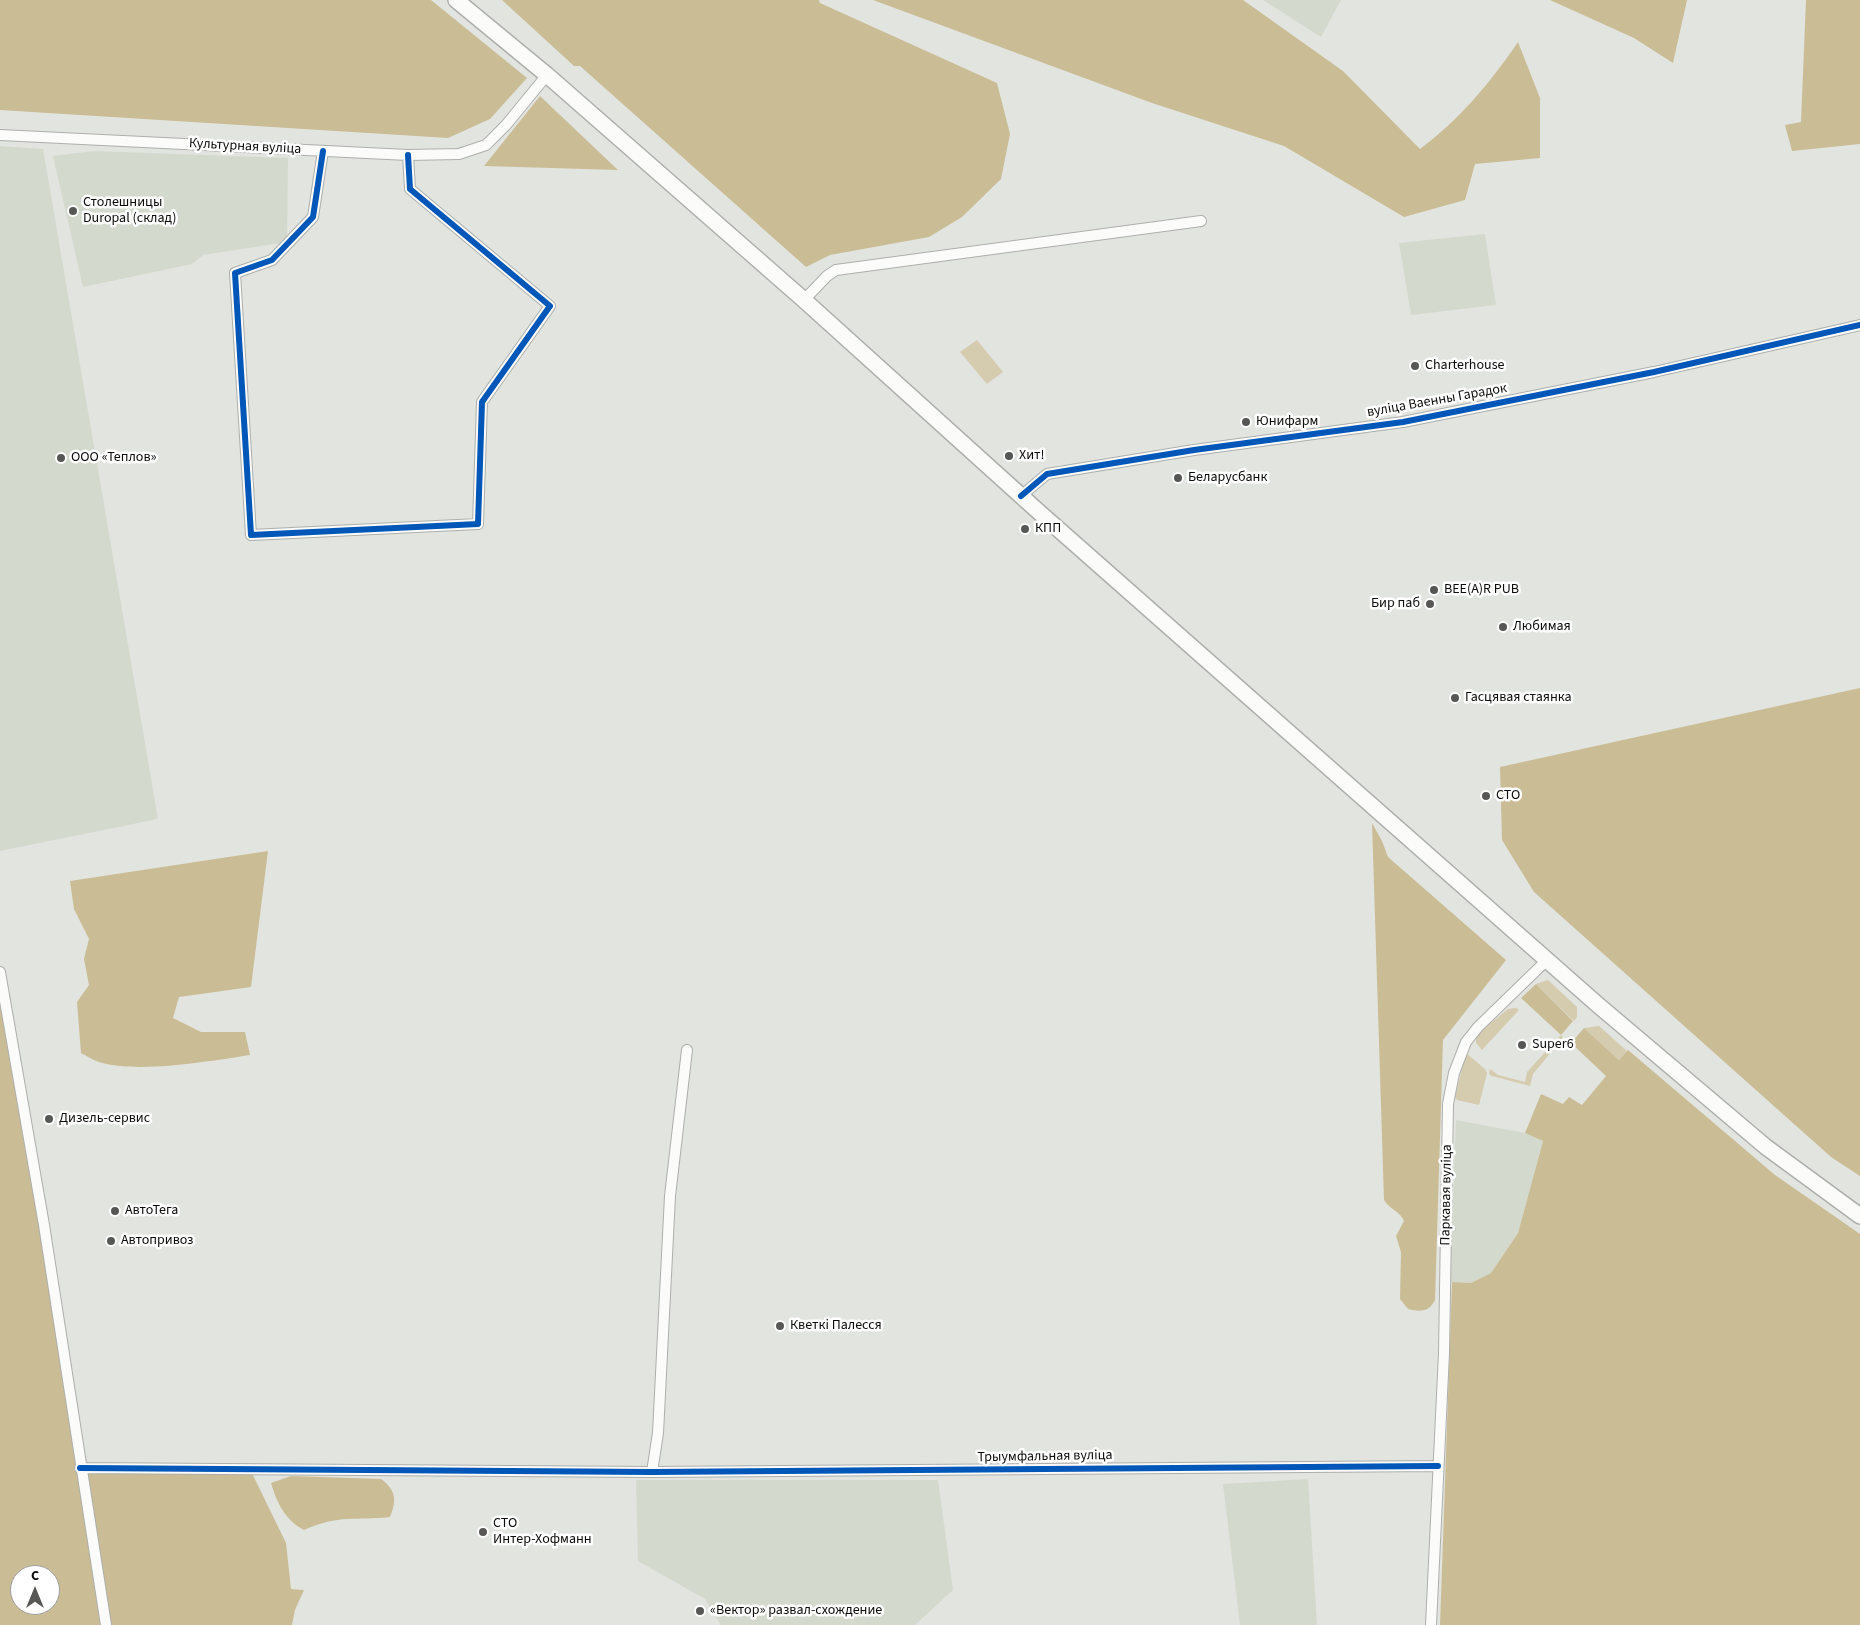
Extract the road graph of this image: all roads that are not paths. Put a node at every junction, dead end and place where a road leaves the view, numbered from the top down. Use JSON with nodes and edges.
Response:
{"nodes":[{"id":1,"x":456,"y":0,"type":"edge"},
{"id":2,"x":547,"y":75,"type":"junction"},
{"id":3,"x":0,"y":135,"type":"edge"},
{"id":4,"x":323,"y":151,"type":"junction"},
{"id":5,"x":408,"y":155,"type":"junction"},
{"id":6,"x":1201,"y":221,"type":"dead end"},
{"id":7,"x":804,"y":300,"type":"junction"},
{"id":8,"x":1860,"y":325,"type":"edge"},
{"id":9,"x":1021,"y":496,"type":"junction"},
{"id":10,"x":1547,"y":960,"type":"junction"},
{"id":11,"x":0,"y":972,"type":"edge"},
{"id":12,"x":687,"y":1050,"type":"dead end"},
{"id":13,"x":1860,"y":1216,"type":"edge"},
{"id":14,"x":1438,"y":1466,"type":"junction"},
{"id":15,"x":80,"y":1468,"type":"junction"},
{"id":16,"x":652,"y":1472,"type":"junction"},
{"id":17,"x":106,"y":1625,"type":"edge"},
{"id":18,"x":1432,"y":1625,"type":"edge"}],
"edges":[{"from":1,"to":2,"type":"main road"},
{"from":2,"to":5,"type":"street","name":"Культурная вуліца"},
{"from":2,"to":7,"type":"main road"},
{"from":3,"to":4,"type":"street","name":"Культурная вуліца"},
{"from":4,"to":5,"type":"street","name":"Культурная вуліца"},
{"from":4,"to":5,"type":"street"},
{"from":6,"to":7,"type":"street"},
{"from":7,"to":9,"type":"main road"},
{"from":8,"to":9,"type":"street","name":"вуліца Ваенны Гарадок"},
{"from":9,"to":10,"type":"main road"},
{"from":10,"to":13,"type":"main road"},
{"from":10,"to":14,"type":"street","name":"Паркавая вуліца"},
{"from":11,"to":15,"type":"street"},
{"from":12,"to":16,"type":"street"},
{"from":14,"to":16,"type":"street","name":"Трыумфальная вуліца"},
{"from":14,"to":18,"type":"street","name":"Паркавая вуліца"},
{"from":15,"to":16,"type":"street","name":"Трыумфальная вуліца"},
{"from":15,"to":17,"type":"street"}]}
